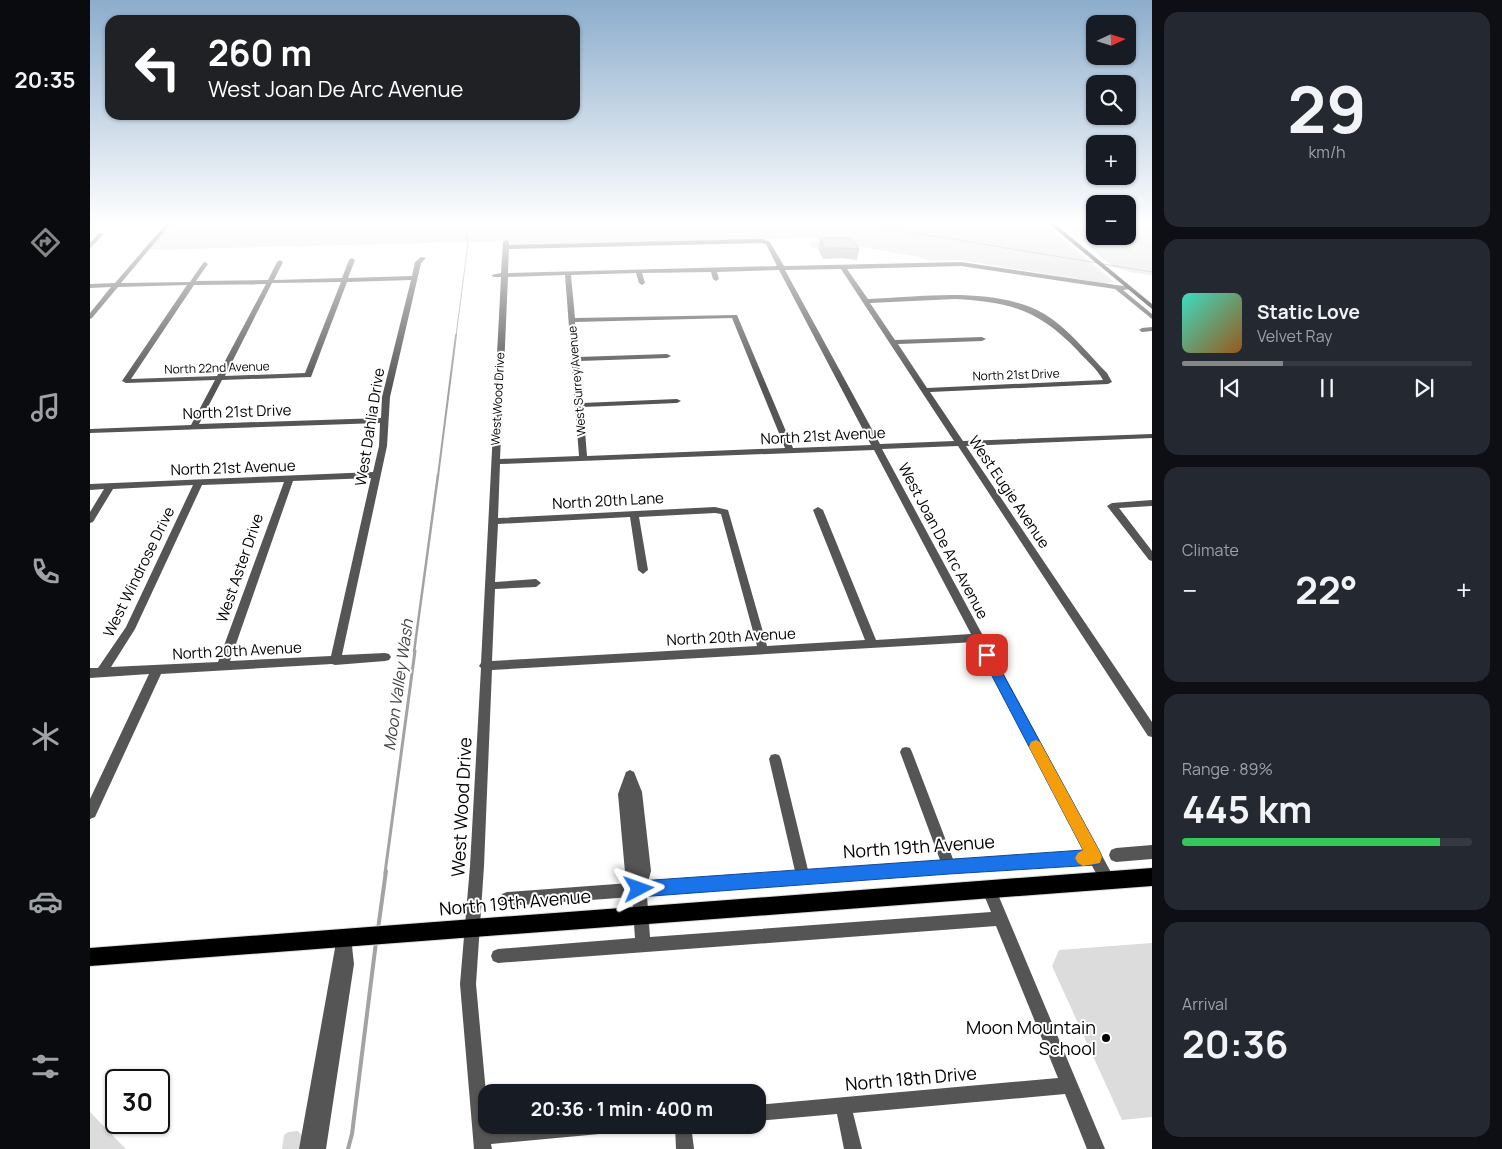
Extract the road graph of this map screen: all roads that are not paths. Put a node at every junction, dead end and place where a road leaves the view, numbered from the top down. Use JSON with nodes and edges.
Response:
{"nodes":[{"id":1,"x":123,"y":278,"type":"edge"},
{"id":2,"x":196,"y":278,"type":"edge"},
{"id":3,"x":272,"y":278,"type":"edge"},
{"id":4,"x":414,"y":278,"type":"joint"},
{"id":5,"x":499,"y":278,"type":"edge"},
{"id":6,"x":568,"y":278,"type":"edge"},
{"id":7,"x":641,"y":278,"type":"edge"},
{"id":8,"x":787,"y":278,"type":"edge"},
{"id":9,"x":850,"y":278,"type":"edge"},
{"id":10,"x":1038,"y":278,"type":"edge"},
{"id":11,"x":1116,"y":278,"type":"edge"},
{"id":12,"x":344,"y":280,"type":"junction"},
{"id":13,"x":270,"y":282,"type":"junction"},
{"id":14,"x":642,"y":282,"type":"dead end"},
{"id":15,"x":192,"y":284,"type":"junction"},
{"id":16,"x":90,"y":286,"type":"edge"},
{"id":17,"x":116,"y":286,"type":"junction"},
{"id":18,"x":1116,"y":287,"type":"junction"},
{"id":19,"x":1128,"y":288,"type":"junction"},
{"id":20,"x":866,"y":301,"type":"junction"},
{"id":21,"x":1152,"y":307,"type":"edge"},
{"id":22,"x":1152,"y":317,"type":"edge"},
{"id":23,"x":90,"y":318,"type":"edge"},
{"id":24,"x":571,"y":320,"type":"junction"},
{"id":25,"x":1152,"y":329,"type":"edge"},
{"id":26,"x":1142,"y":330,"type":"dead end"},
{"id":27,"x":982,"y":339,"type":"dead end"},
{"id":28,"x":893,"y":342,"type":"junction"},
{"id":29,"x":667,"y":356,"type":"dead end"},
{"id":30,"x":574,"y":359,"type":"junction"},
{"id":31,"x":219,"y":379,"type":"junction"},
{"id":32,"x":925,"y":390,"type":"junction"},
{"id":33,"x":677,"y":401,"type":"dead end"},
{"id":34,"x":578,"y":405,"type":"junction"},
{"id":35,"x":384,"y":420,"type":"junction"},
{"id":36,"x":194,"y":427,"type":"junction"},
{"id":37,"x":90,"y":431,"type":"edge"},
{"id":38,"x":1152,"y":436,"type":"edge"},
{"id":39,"x":961,"y":444,"type":"junction"},
{"id":40,"x":877,"y":447,"type":"junction"},
{"id":41,"x":790,"y":451,"type":"junction"},
{"id":42,"x":583,"y":459,"type":"junction"},
{"id":43,"x":495,"y":462,"type":"junction"},
{"id":44,"x":377,"y":475,"type":"junction"},
{"id":45,"x":289,"y":479,"type":"junction"},
{"id":46,"x":200,"y":483,"type":"junction"},
{"id":47,"x":110,"y":486,"type":"junction"},
{"id":48,"x":90,"y":487,"type":"edge"},
{"id":49,"x":1152,"y":503,"type":"edge"},
{"id":50,"x":818,"y":510,"type":"dead end"},
{"id":51,"x":634,"y":514,"type":"junction"},
{"id":52,"x":90,"y":520,"type":"edge"},
{"id":53,"x":492,"y":521,"type":"junction"},
{"id":54,"x":1152,"y":558,"type":"edge"},
{"id":55,"x":643,"y":570,"type":"dead end"},
{"id":56,"x":536,"y":582,"type":"dead end"},
{"id":57,"x":489,"y":586,"type":"junction"},
{"id":58,"x":978,"y":638,"type":"junction"},
{"id":59,"x":872,"y":644,"type":"junction"},
{"id":60,"x":763,"y":650,"type":"junction"},
{"id":61,"x":385,"y":657,"type":"dead end"},
{"id":62,"x":335,"y":661,"type":"junction"},
{"id":63,"x":485,"y":666,"type":"junction"},
{"id":64,"x":222,"y":667,"type":"junction"},
{"id":65,"x":158,"y":670,"type":"junction"},
{"id":66,"x":96,"y":673,"type":"edge"},
{"id":67,"x":1152,"y":732,"type":"edge"},
{"id":68,"x":906,"y":752,"type":"dead end"},
{"id":69,"x":775,"y":759,"type":"dead end"},
{"id":70,"x":90,"y":813,"type":"edge"},
{"id":71,"x":1152,"y":852,"type":"edge"},
{"id":72,"x":1116,"y":855,"type":"dead end"},
{"id":73,"x":1095,"y":857,"type":"junction"},
{"id":74,"x":949,"y":866,"type":"junction"},
{"id":75,"x":803,"y":877,"type":"junction"},
{"id":76,"x":1152,"y":877,"type":"edge"},
{"id":77,"x":1108,"y":881,"type":"junction"},
{"id":78,"x":639,"y":889,"type":"junction"},
{"id":79,"x":989,"y":890,"type":"junction"},
{"id":80,"x":507,"y":899,"type":"dead end"},
{"id":81,"x":641,"y":914,"type":"junction"},
{"id":82,"x":1001,"y":918,"type":"junction"},
{"id":83,"x":472,"y":928,"type":"junction"},
{"id":84,"x":344,"y":937,"type":"junction"},
{"id":85,"x":642,"y":945,"type":"junction"},
{"id":86,"x":498,"y":956,"type":"dead end"},
{"id":87,"x":90,"y":957,"type":"edge"},
{"id":88,"x":1070,"y":1085,"type":"junction"},
{"id":89,"x":843,"y":1105,"type":"junction"},
{"id":90,"x":766,"y":1112,"type":"edge"},
{"id":91,"x":542,"y":1134,"type":"edge"},
{"id":92,"x":684,"y":1134,"type":"edge"},
{"id":93,"x":482,"y":1142,"type":"edge"},
{"id":94,"x":308,"y":1149,"type":"edge"},
{"id":95,"x":317,"y":1149,"type":"edge"},
{"id":96,"x":685,"y":1149,"type":"edge"},
{"id":97,"x":853,"y":1149,"type":"edge"},
{"id":98,"x":1096,"y":1149,"type":"edge"}],
"edges":[{"from":1,"to":17,"type":"street"},
{"from":2,"to":15,"type":"street"},
{"from":3,"to":13,"type":"street"},
{"from":4,"to":12,"type":"street"},
{"from":4,"to":35,"type":"street","name":"West Dahlia Drive"},
{"from":5,"to":43,"type":"street","name":"West Wood Drive"},
{"from":6,"to":24,"type":"street","name":"West Surrey Avenue"},
{"from":7,"to":14,"type":"street"},
{"from":8,"to":40,"type":"street","name":"West Joan De Arc Avenue"},
{"from":9,"to":20,"type":"street","name":"West Eugie Avenue"},
{"from":10,"to":18,"type":"street"},
{"from":11,"to":19,"type":"main road"},
{"from":12,"to":13,"type":"street"},
{"from":12,"to":31,"type":"street","name":"North 22nd Avenue"},
{"from":13,"to":15,"type":"street"},
{"from":13,"to":31,"type":"street"},
{"from":15,"to":17,"type":"street"},
{"from":15,"to":31,"type":"street","name":"North 22nd Avenue"},
{"from":16,"to":17,"type":"street"},
{"from":17,"to":23,"type":"street"},
{"from":18,"to":19,"type":"street"},
{"from":18,"to":22,"type":"street"},
{"from":19,"to":21,"type":"main road"},
{"from":20,"to":28,"type":"street","name":"West Eugie Avenue"},
{"from":20,"to":32,"type":"street","name":"North 21st Drive"},
{"from":24,"to":30,"type":"street","name":"West Surrey Avenue"},
{"from":24,"to":41,"type":"street"},
{"from":25,"to":26,"type":"street"},
{"from":27,"to":28,"type":"street"},
{"from":28,"to":32,"type":"street","name":"West Eugie Avenue"},
{"from":29,"to":30,"type":"street"},
{"from":30,"to":34,"type":"street","name":"West Surrey Avenue"},
{"from":31,"to":36,"type":"street"},
{"from":32,"to":39,"type":"street","name":"West Eugie Avenue"},
{"from":33,"to":34,"type":"street"},
{"from":34,"to":42,"type":"street","name":"West Surrey Avenue"},
{"from":35,"to":36,"type":"street","name":"North 21st Drive"},
{"from":35,"to":44,"type":"street","name":"West Dahlia Drive"},
{"from":36,"to":37,"type":"street","name":"North 21st Drive"},
{"from":38,"to":39,"type":"street","name":"North 21st Avenue"},
{"from":39,"to":40,"type":"street","name":"North 21st Avenue"},
{"from":39,"to":67,"type":"street","name":"West Eugie Avenue"},
{"from":40,"to":41,"type":"street","name":"North 21st Avenue"},
{"from":40,"to":58,"type":"street","name":"West Joan De Arc Avenue"},
{"from":41,"to":42,"type":"street","name":"North 21st Avenue"},
{"from":42,"to":43,"type":"street","name":"North 21st Avenue"},
{"from":43,"to":53,"type":"street","name":"West Wood Drive"},
{"from":44,"to":45,"type":"street","name":"North 21st Avenue"},
{"from":44,"to":62,"type":"street","name":"West Dahlia Drive"},
{"from":45,"to":46,"type":"street","name":"North 21st Avenue"},
{"from":45,"to":64,"type":"street","name":"West Aster Drive"},
{"from":46,"to":47,"type":"street","name":"North 21st Avenue"},
{"from":46,"to":66,"type":"street","name":"West Windrose Drive"},
{"from":47,"to":48,"type":"street","name":"North 21st Avenue"},
{"from":47,"to":52,"type":"street"},
{"from":49,"to":54,"type":"street"},
{"from":50,"to":59,"type":"street"},
{"from":51,"to":53,"type":"street","name":"North 20th Lane"},
{"from":51,"to":55,"type":"street"},
{"from":51,"to":60,"type":"street","name":"North 20th Lane"},
{"from":53,"to":57,"type":"street","name":"West Wood Drive"},
{"from":56,"to":57,"type":"street"},
{"from":57,"to":63,"type":"street","name":"West Wood Drive"},
{"from":58,"to":59,"type":"street","name":"North 20th Avenue"},
{"from":58,"to":73,"type":"street","name":"West Joan De Arc Avenue"},
{"from":59,"to":60,"type":"street","name":"North 20th Avenue"},
{"from":60,"to":63,"type":"street","name":"North 20th Avenue"},
{"from":61,"to":62,"type":"street","name":"North 20th Avenue"},
{"from":62,"to":64,"type":"street","name":"North 20th Avenue"},
{"from":63,"to":83,"type":"street","name":"West Wood Drive"},
{"from":64,"to":65,"type":"street","name":"North 20th Avenue"},
{"from":65,"to":66,"type":"street","name":"North 20th Avenue"},
{"from":65,"to":70,"type":"street"},
{"from":68,"to":74,"type":"street"},
{"from":69,"to":75,"type":"street"},
{"from":71,"to":72,"type":"street"},
{"from":73,"to":74,"type":"street","name":"North 19th Avenue"},
{"from":73,"to":77,"type":"street","name":"West Joan De Arc Avenue"},
{"from":74,"to":75,"type":"street","name":"North 19th Avenue"},
{"from":75,"to":78,"type":"street","name":"North 19th Avenue"},
{"from":76,"to":77,"type":"main road","name":"North 19th Avenue"},
{"from":77,"to":79,"type":"main road","name":"North 19th Avenue"},
{"from":78,"to":78,"type":"street"},
{"from":78,"to":80,"type":"street","name":"North 19th Avenue"},
{"from":78,"to":81,"type":"street"},
{"from":79,"to":81,"type":"main road","name":"North 19th Avenue"},
{"from":79,"to":82,"type":"street"},
{"from":81,"to":83,"type":"main road","name":"North 19th Avenue"},
{"from":81,"to":85,"type":"street"},
{"from":82,"to":85,"type":"street"},
{"from":82,"to":88,"type":"street"},
{"from":83,"to":84,"type":"main road","name":"North 19th Avenue"},
{"from":83,"to":93,"type":"street","name":"West Wood Drive"},
{"from":84,"to":87,"type":"main road","name":"North 19th Avenue"},
{"from":84,"to":94,"type":"street"},
{"from":84,"to":95,"type":"street"},
{"from":85,"to":86,"type":"street"},
{"from":88,"to":89,"type":"street","name":"North 18th Drive"},
{"from":88,"to":98,"type":"street"},
{"from":89,"to":90,"type":"street","name":"North 18th Drive"},
{"from":89,"to":97,"type":"street"},
{"from":91,"to":93,"type":"street"},
{"from":92,"to":96,"type":"street"}]}
